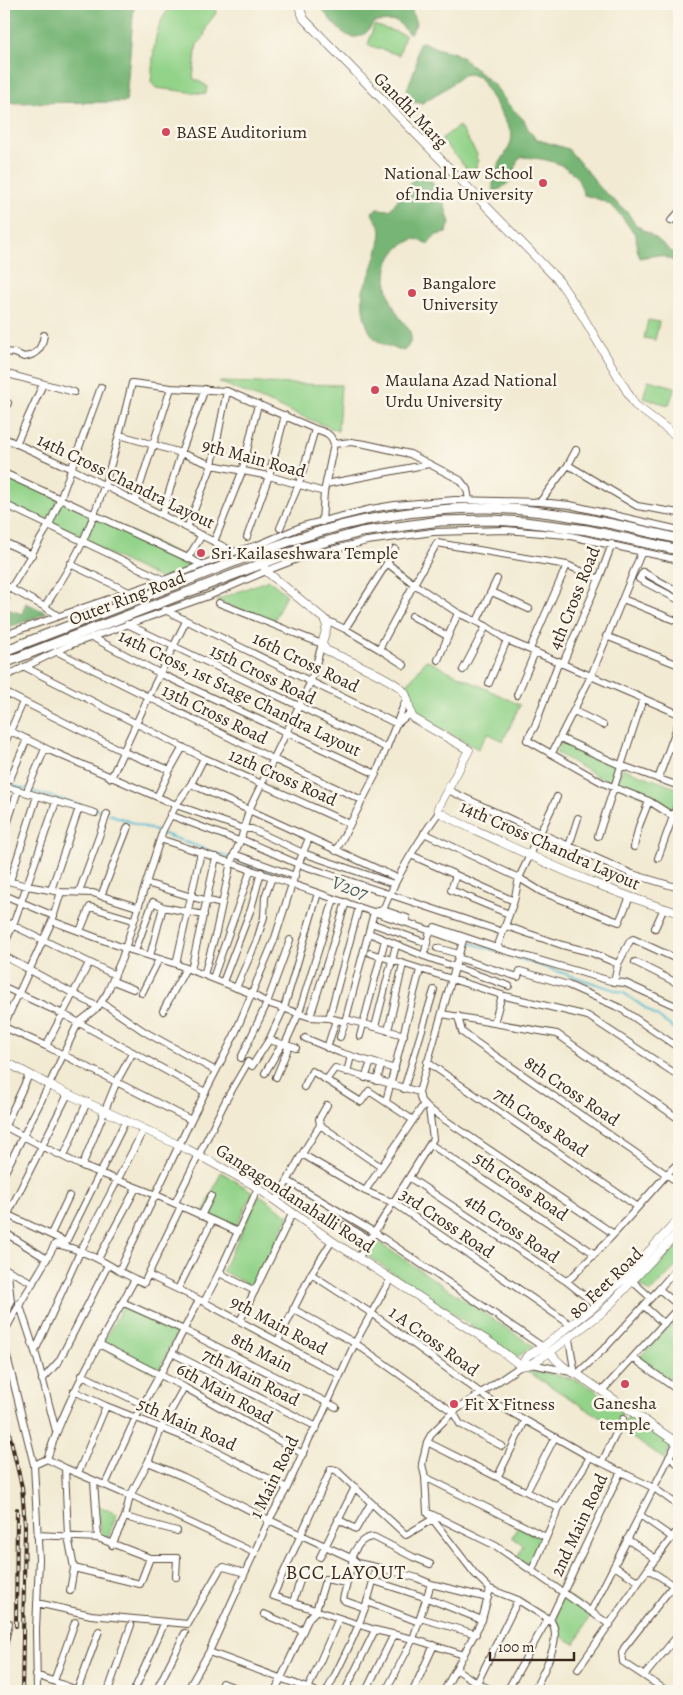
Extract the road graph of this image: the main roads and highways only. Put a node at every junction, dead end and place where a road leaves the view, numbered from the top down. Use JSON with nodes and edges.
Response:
{"nodes":[{"id":1,"x":298,"y":4,"type":"edge"},
{"id":2,"x":679,"y":438,"type":"edge"},
{"id":3,"x":679,"y":539,"type":"edge"},
{"id":4,"x":679,"y":550,"type":"edge"},
{"id":5,"x":264,"y":567,"type":"junction"},
{"id":6,"x":4,"y":651,"type":"edge"},
{"id":7,"x":4,"y":663,"type":"edge"},
{"id":8,"x":679,"y":913,"type":"edge"},
{"id":9,"x":7,"y":1063,"type":"edge"},
{"id":10,"x":679,"y":1219,"type":"edge"},
{"id":11,"x":679,"y":1231,"type":"edge"},
{"id":12,"x":543,"y":1347,"type":"junction"},
{"id":13,"x":550,"y":1352,"type":"junction"},
{"id":14,"x":521,"y":1366,"type":"junction"},
{"id":15,"x":678,"y":1443,"type":"edge"}],
"edges":[{"from":1,"to":2,"type":"main road","name":"Gandhi Marg"},
{"from":3,"to":6,"type":"highway","name":"Outer Ring Road"},
{"from":4,"to":5,"type":"highway","name":"Outer Ring Road"},
{"from":5,"to":7,"type":"highway","name":"Outer Ring Road"},
{"from":5,"to":8,"type":"main road","name":"14th Cross Chandra Layout"},
{"from":9,"to":14,"type":"main road","name":"Gangagondanahalli Road"},
{"from":10,"to":12,"type":"main road","name":"80 Feet Road"},
{"from":11,"to":13,"type":"main road","name":"80 Feet Road"},
{"from":12,"to":13,"type":"main road"},
{"from":12,"to":14,"type":"main road","name":"80 Feet Road"},
{"from":13,"to":14,"type":"main road","name":"80 Feet Road"},
{"from":13,"to":15,"type":"main road"}]}
